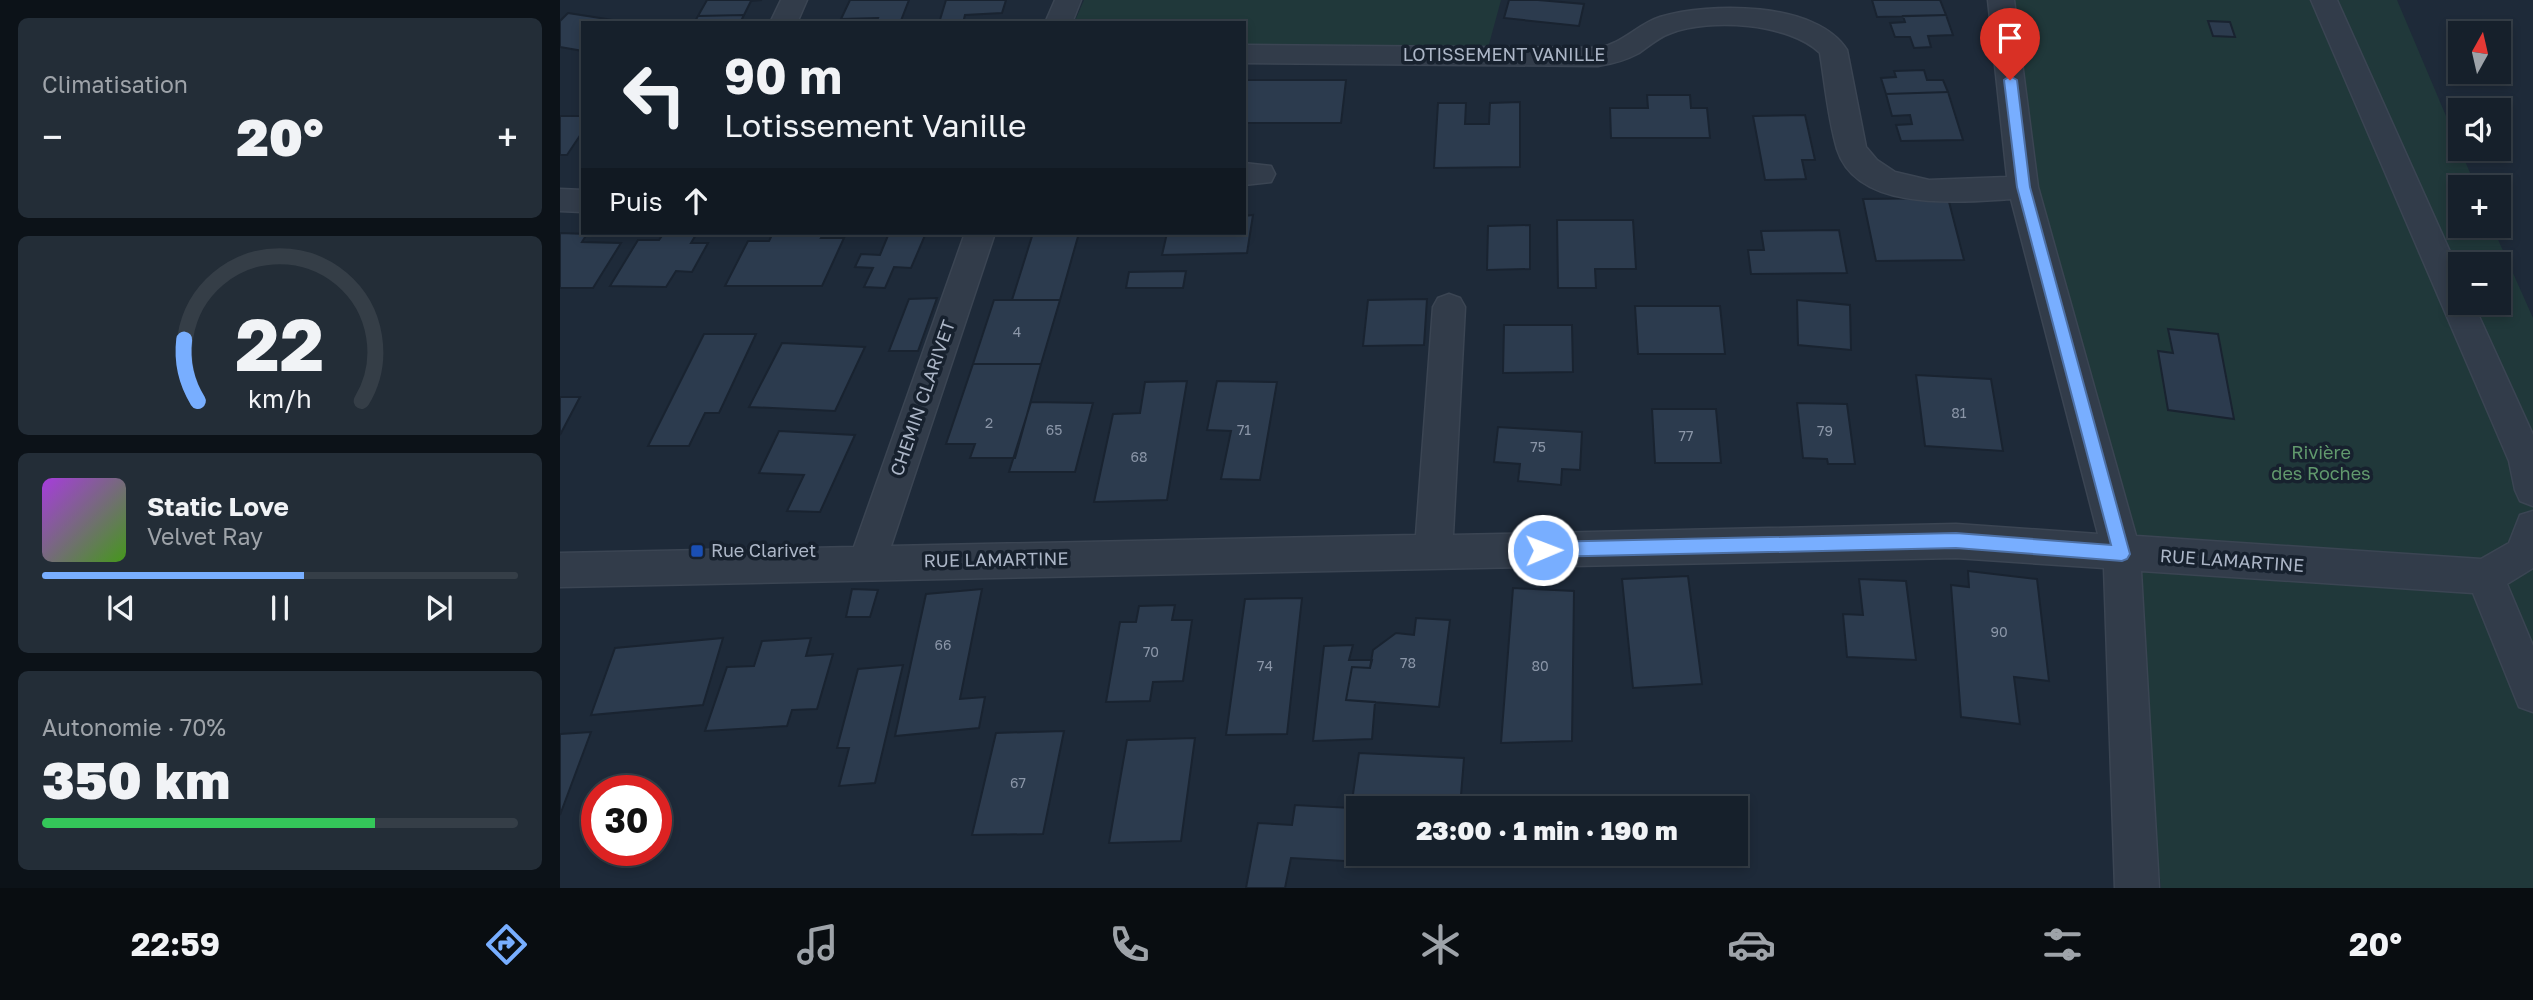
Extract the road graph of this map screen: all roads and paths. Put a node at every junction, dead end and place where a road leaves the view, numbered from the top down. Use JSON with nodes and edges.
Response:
{"nodes":[{"id":1,"x":794,"y":0,"type":"edge"},
{"id":2,"x":1068,"y":0,"type":"edge"},
{"id":3,"x":2001,"y":0,"type":"edge"},
{"id":4,"x":2324,"y":0,"type":"edge"},
{"id":5,"x":784,"y":21,"type":"edge"},
{"id":6,"x":1059,"y":21,"type":"edge"},
{"id":7,"x":1246,"y":54,"type":"edge"},
{"id":8,"x":2023,"y":187,"type":"junction"},
{"id":9,"x":560,"y":200,"type":"edge"},
{"id":10,"x":581,"y":201,"type":"edge"},
{"id":11,"x":979,"y":235,"type":"edge"},
{"id":12,"x":1449,"y":307,"type":"dead end"},
{"id":13,"x":2533,"y":491,"type":"edge"},
{"id":14,"x":2533,"y":527,"type":"edge"},
{"id":15,"x":1433,"y":552,"type":"junction"},
{"id":16,"x":2122,"y":554,"type":"junction"},
{"id":17,"x":867,"y":562,"type":"junction"},
{"id":18,"x":560,"y":570,"type":"edge"},
{"id":19,"x":2485,"y":577,"type":"junction"},
{"id":20,"x":2533,"y":693,"type":"edge"},
{"id":21,"x":2137,"y":888,"type":"edge"}],
"edges":[{"from":1,"to":5,"type":"street"},
{"from":2,"to":6,"type":"street"},
{"from":3,"to":8,"type":"street"},
{"from":4,"to":13,"type":"street"},
{"from":7,"to":8,"type":"street","name":"LOTISSEMENT VANILLE"},
{"from":8,"to":16,"type":"street"},
{"from":9,"to":10,"type":"street"},
{"from":11,"to":17,"type":"street","name":"CHEMIN CLARIVET"},
{"from":12,"to":15,"type":"street"},
{"from":14,"to":19,"type":"street"},
{"from":15,"to":16,"type":"street","name":"RUE LAMARTINE"},
{"from":15,"to":17,"type":"street","name":"RUE LAMARTINE"},
{"from":16,"to":19,"type":"street","name":"RUE LAMARTINE"},
{"from":16,"to":21,"type":"street"},
{"from":17,"to":18,"type":"street","name":"RUE LAMARTINE"},
{"from":19,"to":20,"type":"street"}]}
